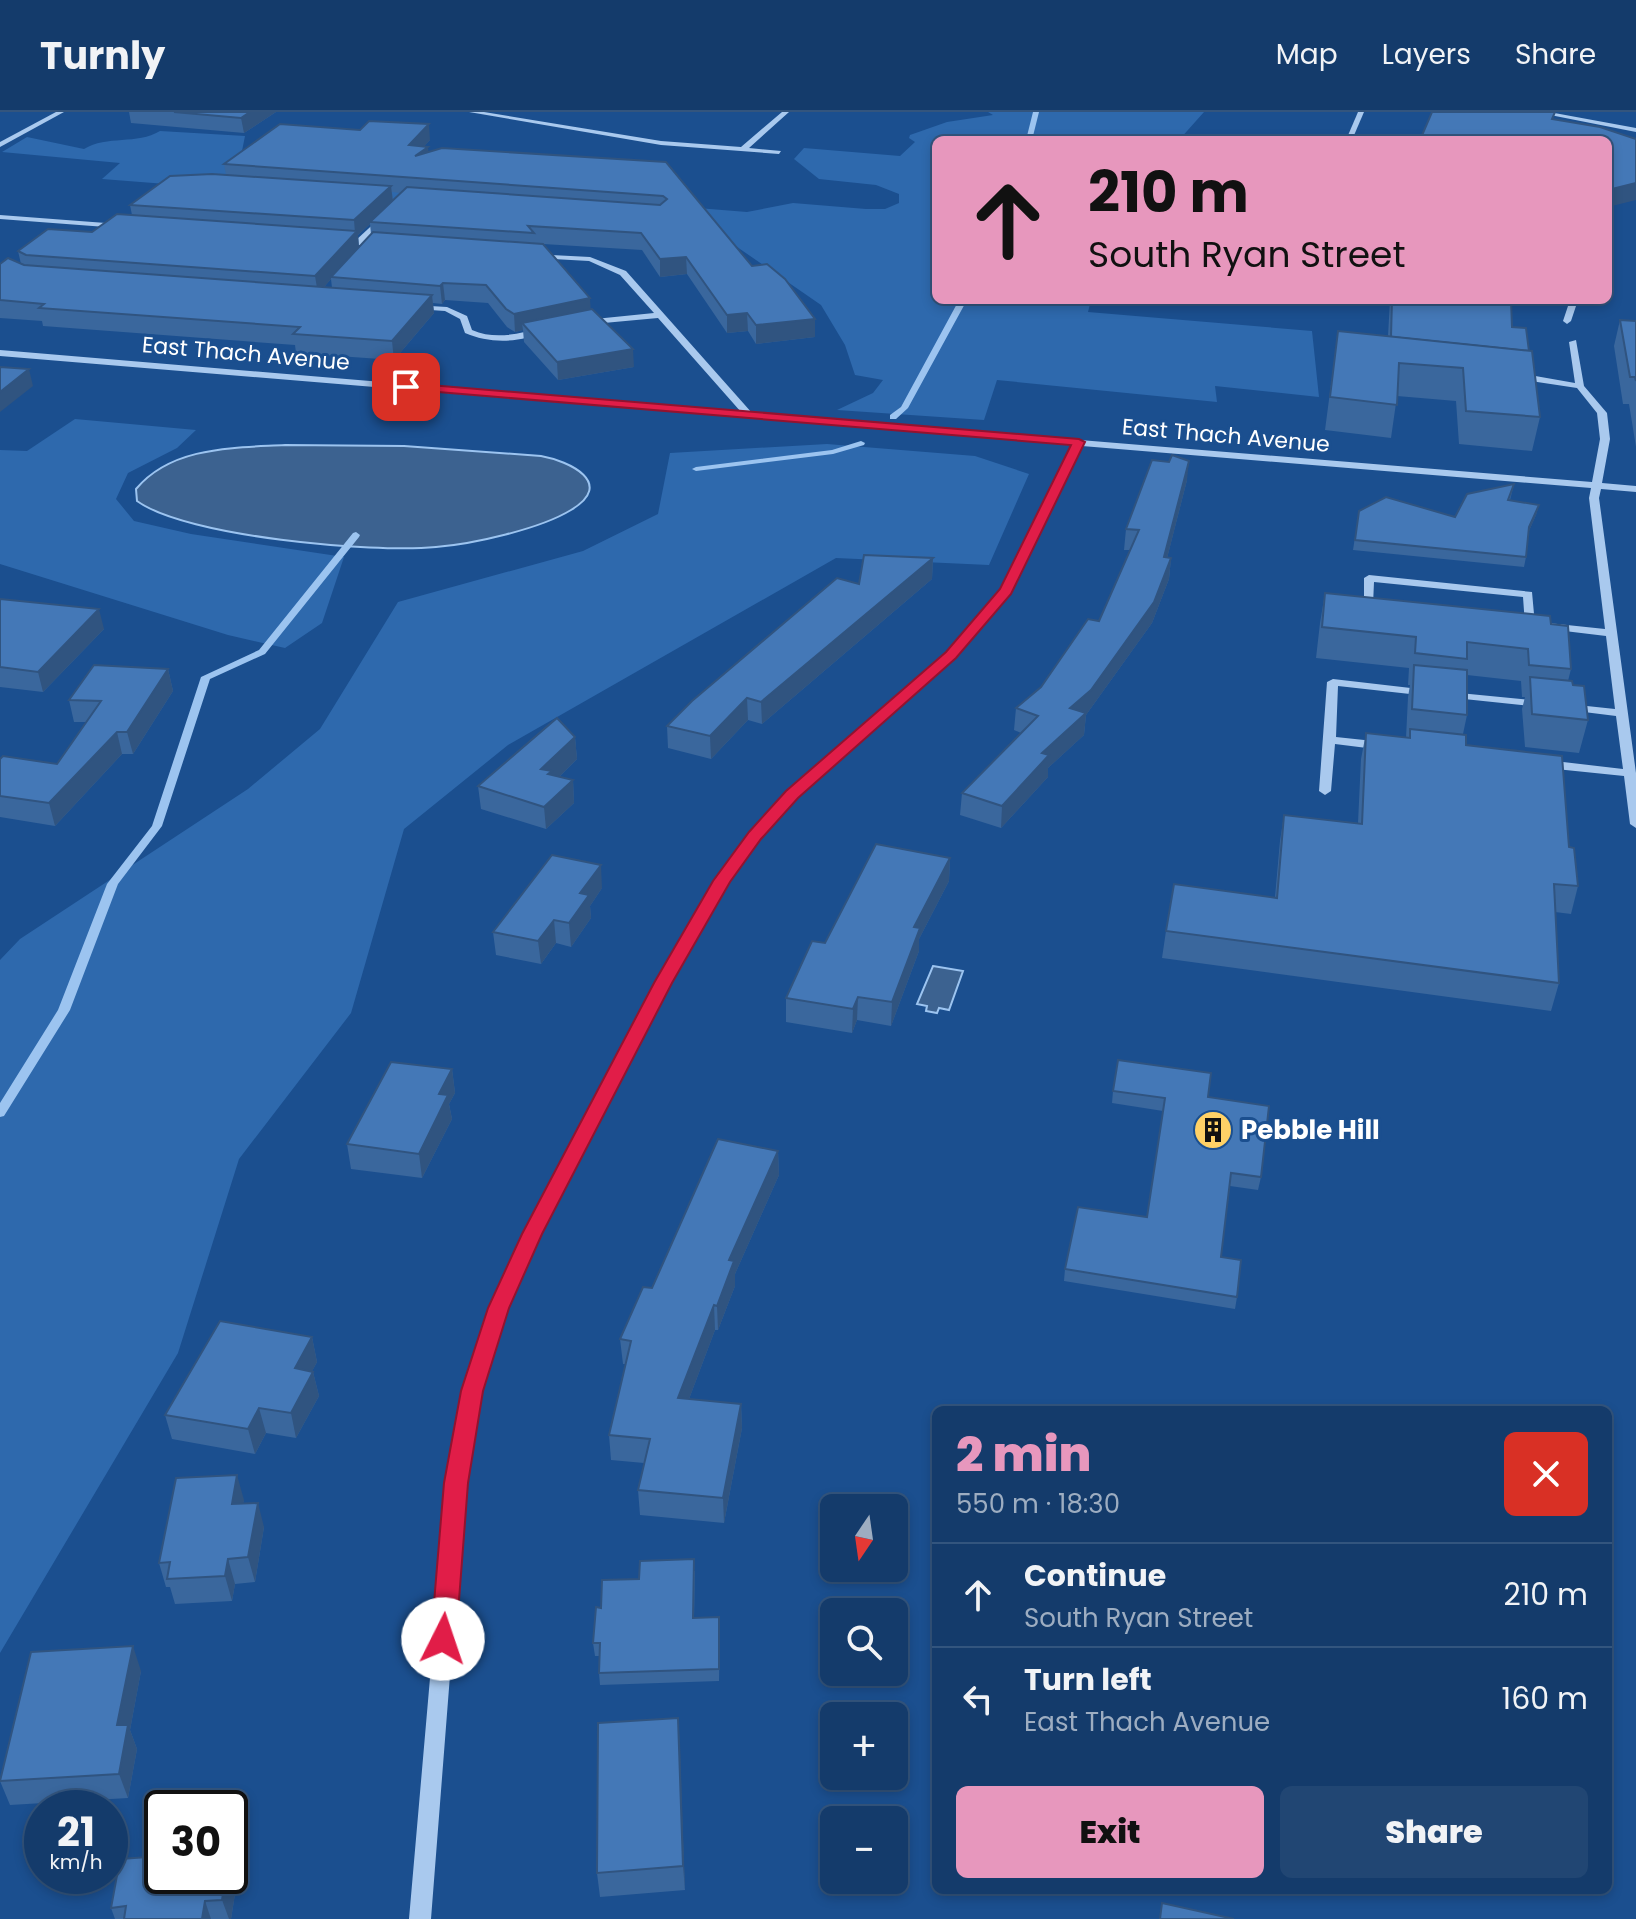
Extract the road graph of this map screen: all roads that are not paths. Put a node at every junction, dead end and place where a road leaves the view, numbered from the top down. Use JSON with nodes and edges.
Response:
{"nodes":[{"id":1,"x":61,"y":112,"type":"edge"},
{"id":2,"x":472,"y":112,"type":"edge"},
{"id":3,"x":786,"y":112,"type":"edge"},
{"id":4,"x":1361,"y":112,"type":"edge"},
{"id":5,"x":1538,"y":112,"type":"edge"},
{"id":6,"x":1636,"y":130,"type":"edge"},
{"id":7,"x":1351,"y":136,"type":"edge"},
{"id":8,"x":0,"y":145,"type":"edge"},
{"id":9,"x":743,"y":149,"type":"junction"},
{"id":10,"x":779,"y":152,"type":"dead end"},
{"id":11,"x":387,"y":216,"type":"edge"},
{"id":12,"x":0,"y":217,"type":"edge"},
{"id":13,"x":67,"y":222,"type":"junction"},
{"id":14,"x":128,"y":226,"type":"edge"},
{"id":15,"x":57,"y":231,"type":"edge"},
{"id":16,"x":342,"y":242,"type":"edge"},
{"id":17,"x":358,"y":243,"type":"junction"},
{"id":18,"x":361,"y":255,"type":"edge"},
{"id":19,"x":527,"y":255,"type":"edge"},
{"id":20,"x":1573,"y":304,"type":"edge"},
{"id":21,"x":398,"y":305,"type":"edge"},
{"id":22,"x":660,"y":315,"type":"junction"},
{"id":23,"x":1567,"y":321,"type":"dead end"},
{"id":24,"x":574,"y":325,"type":"edge"},
{"id":25,"x":552,"y":329,"type":"edge"},
{"id":26,"x":1573,"y":342,"type":"dead end"},
{"id":27,"x":0,"y":353,"type":"edge"},
{"id":28,"x":1503,"y":375,"type":"edge"},
{"id":29,"x":1580,"y":386,"type":"junction"},
{"id":30,"x":749,"y":415,"type":"junction"},
{"id":31,"x":1079,"y":442,"type":"junction"},
{"id":32,"x":1597,"y":486,"type":"junction"},
{"id":33,"x":1636,"y":489,"type":"edge"},
{"id":34,"x":1383,"y":609,"type":"edge"},
{"id":35,"x":1515,"y":623,"type":"edge"},
{"id":36,"x":1530,"y":625,"type":"junction"},
{"id":37,"x":1612,"y":633,"type":"junction"},
{"id":38,"x":1622,"y":713,"type":"junction"},
{"id":39,"x":1330,"y":740,"type":"junction"},
{"id":40,"x":1393,"y":747,"type":"edge"},
{"id":41,"x":1535,"y":763,"type":"edge"},
{"id":42,"x":1630,"y":773,"type":"junction"},
{"id":43,"x":1325,"y":791,"type":"dead end"},
{"id":44,"x":1636,"y":817,"type":"edge"},
{"id":45,"x":420,"y":1919,"type":"edge"}],
"edges":[{"from":1,"to":8,"type":"street"},
{"from":2,"to":9,"type":"street"},
{"from":3,"to":9,"type":"street"},
{"from":4,"to":7,"type":"street"},
{"from":5,"to":6,"type":"street"},
{"from":9,"to":10,"type":"street"},
{"from":11,"to":17,"type":"street"},
{"from":12,"to":13,"type":"street"},
{"from":13,"to":14,"type":"street"},
{"from":13,"to":15,"type":"street"},
{"from":16,"to":17,"type":"street"},
{"from":17,"to":18,"type":"street"},
{"from":19,"to":22,"type":"street"},
{"from":20,"to":23,"type":"street"},
{"from":21,"to":25,"type":"street"},
{"from":22,"to":24,"type":"street"},
{"from":22,"to":30,"type":"street"},
{"from":26,"to":29,"type":"street"},
{"from":27,"to":30,"type":"street","name":"East Thach Avenue"},
{"from":28,"to":29,"type":"street"},
{"from":29,"to":32,"type":"street"},
{"from":30,"to":31,"type":"street","name":"East Thach Avenue"},
{"from":31,"to":32,"type":"street","name":"East Thach Avenue"},
{"from":31,"to":45,"type":"street"},
{"from":32,"to":33,"type":"street","name":"East Thach Avenue"},
{"from":32,"to":37,"type":"street"},
{"from":34,"to":36,"type":"street"},
{"from":35,"to":36,"type":"street"},
{"from":36,"to":37,"type":"street"},
{"from":37,"to":38,"type":"street"},
{"from":38,"to":39,"type":"street"},
{"from":38,"to":42,"type":"street"},
{"from":39,"to":40,"type":"street"},
{"from":39,"to":43,"type":"street"},
{"from":41,"to":42,"type":"street"},
{"from":42,"to":44,"type":"street"}]}
